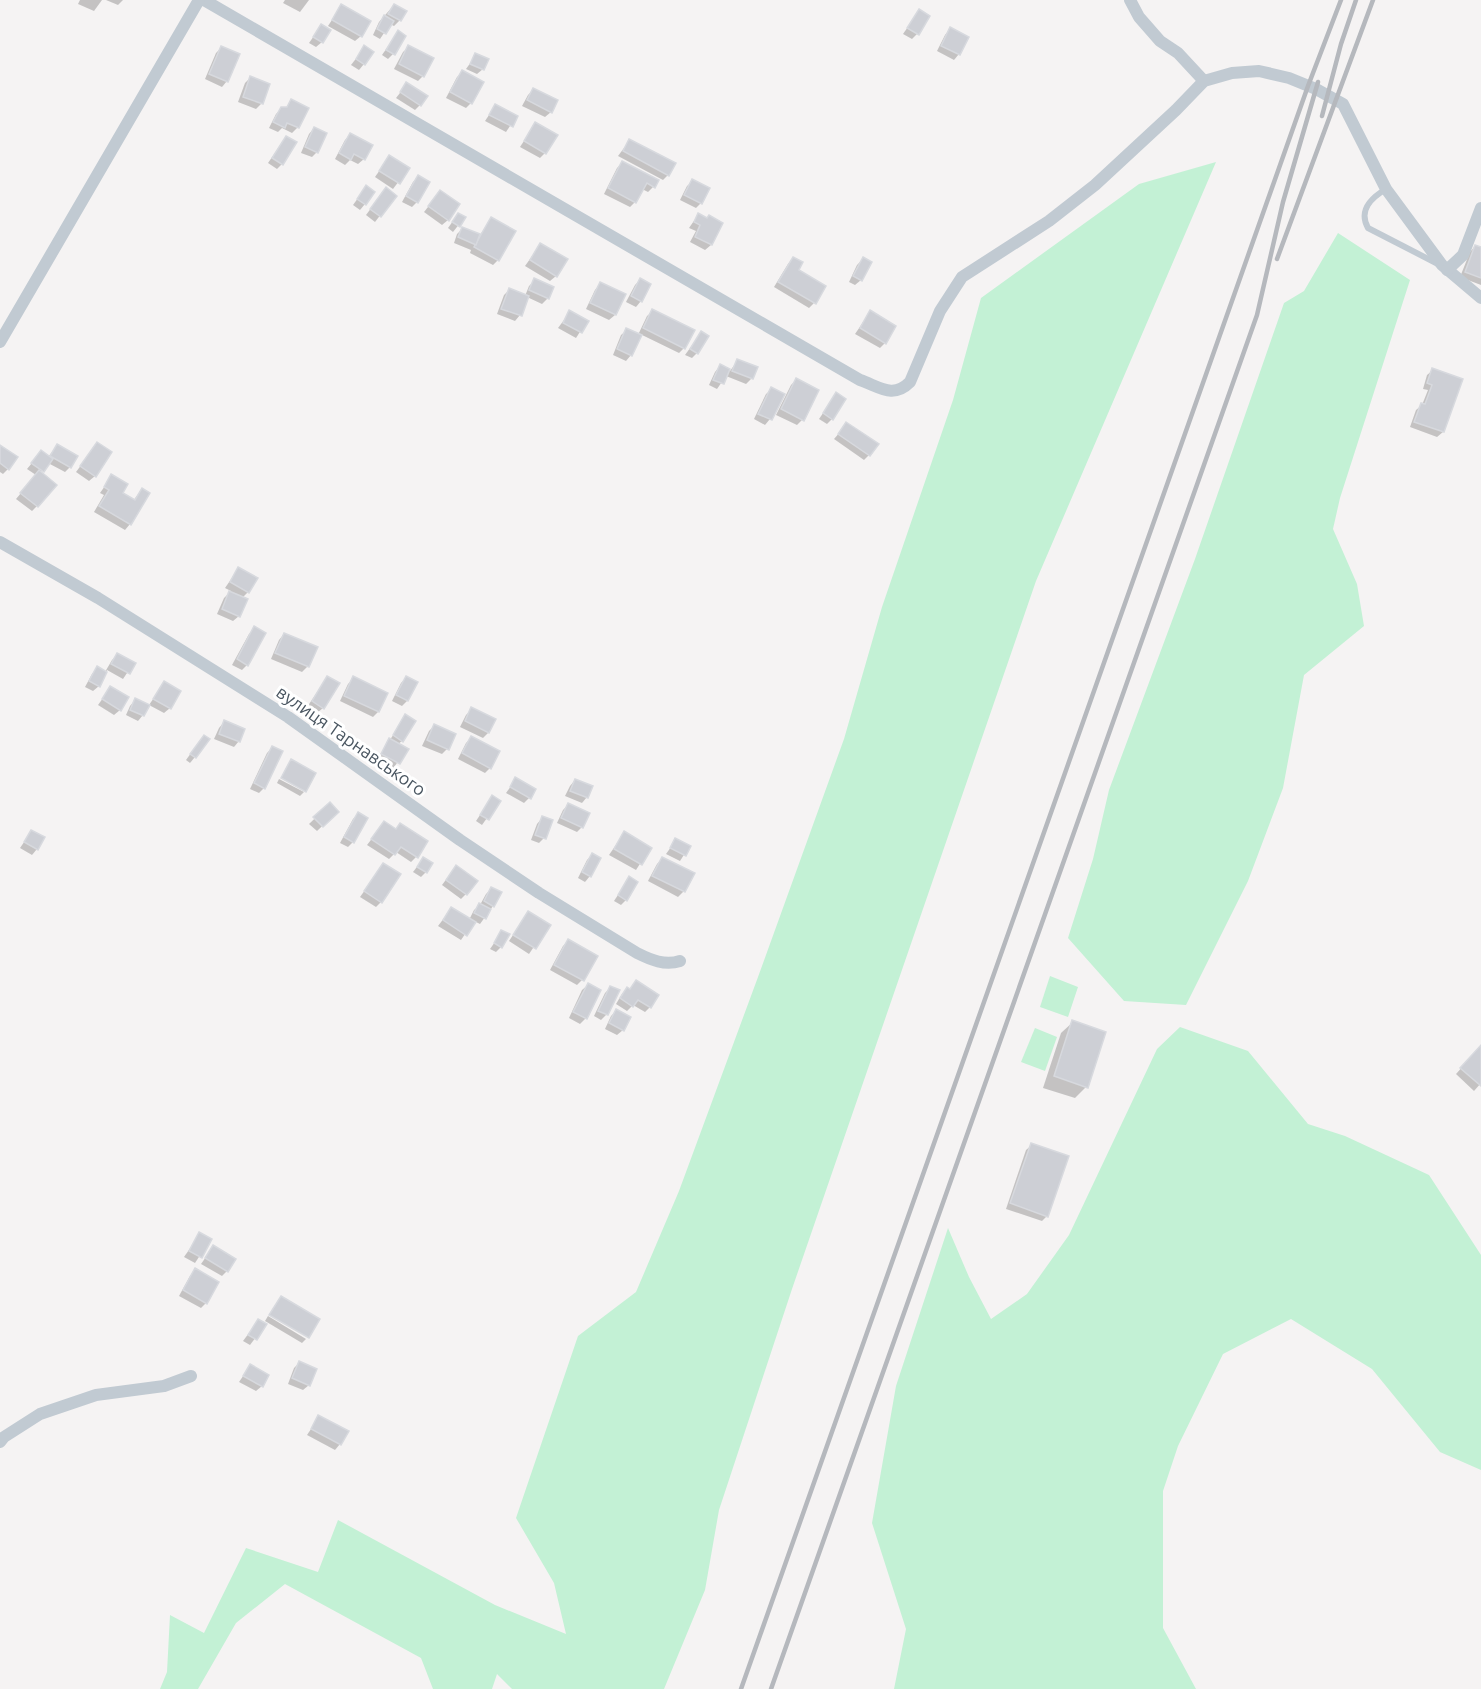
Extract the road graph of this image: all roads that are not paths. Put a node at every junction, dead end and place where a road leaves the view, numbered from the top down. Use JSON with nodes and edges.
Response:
{"nodes":[{"id":1,"x":202,"y":0,"type":"edge"},
{"id":2,"x":1130,"y":0,"type":"edge"},
{"id":3,"x":1204,"y":81,"type":"junction"},
{"id":4,"x":1386,"y":189,"type":"junction"},
{"id":5,"x":1481,"y":208,"type":"edge"},
{"id":6,"x":1444,"y":268,"type":"junction"},
{"id":7,"x":1481,"y":298,"type":"edge"},
{"id":8,"x":0,"y":342,"type":"edge"},
{"id":9,"x":0,"y":542,"type":"edge"},
{"id":10,"x":680,"y":961,"type":"dead end"},
{"id":11,"x":190,"y":1376,"type":"dead end"},
{"id":12,"x":0,"y":1442,"type":"edge"}],
"edges":[{"from":1,"to":3,"type":"street"},
{"from":1,"to":8,"type":"street"},
{"from":2,"to":3,"type":"street"},
{"from":3,"to":4,"type":"street"},
{"from":4,"to":6,"type":"street"},
{"from":4,"to":6,"type":"lane"},
{"from":5,"to":6,"type":"street"},
{"from":6,"to":7,"type":"street"},
{"from":9,"to":10,"type":"street","name":"вулиця Тарнавського"},
{"from":11,"to":12,"type":"street"}]}
